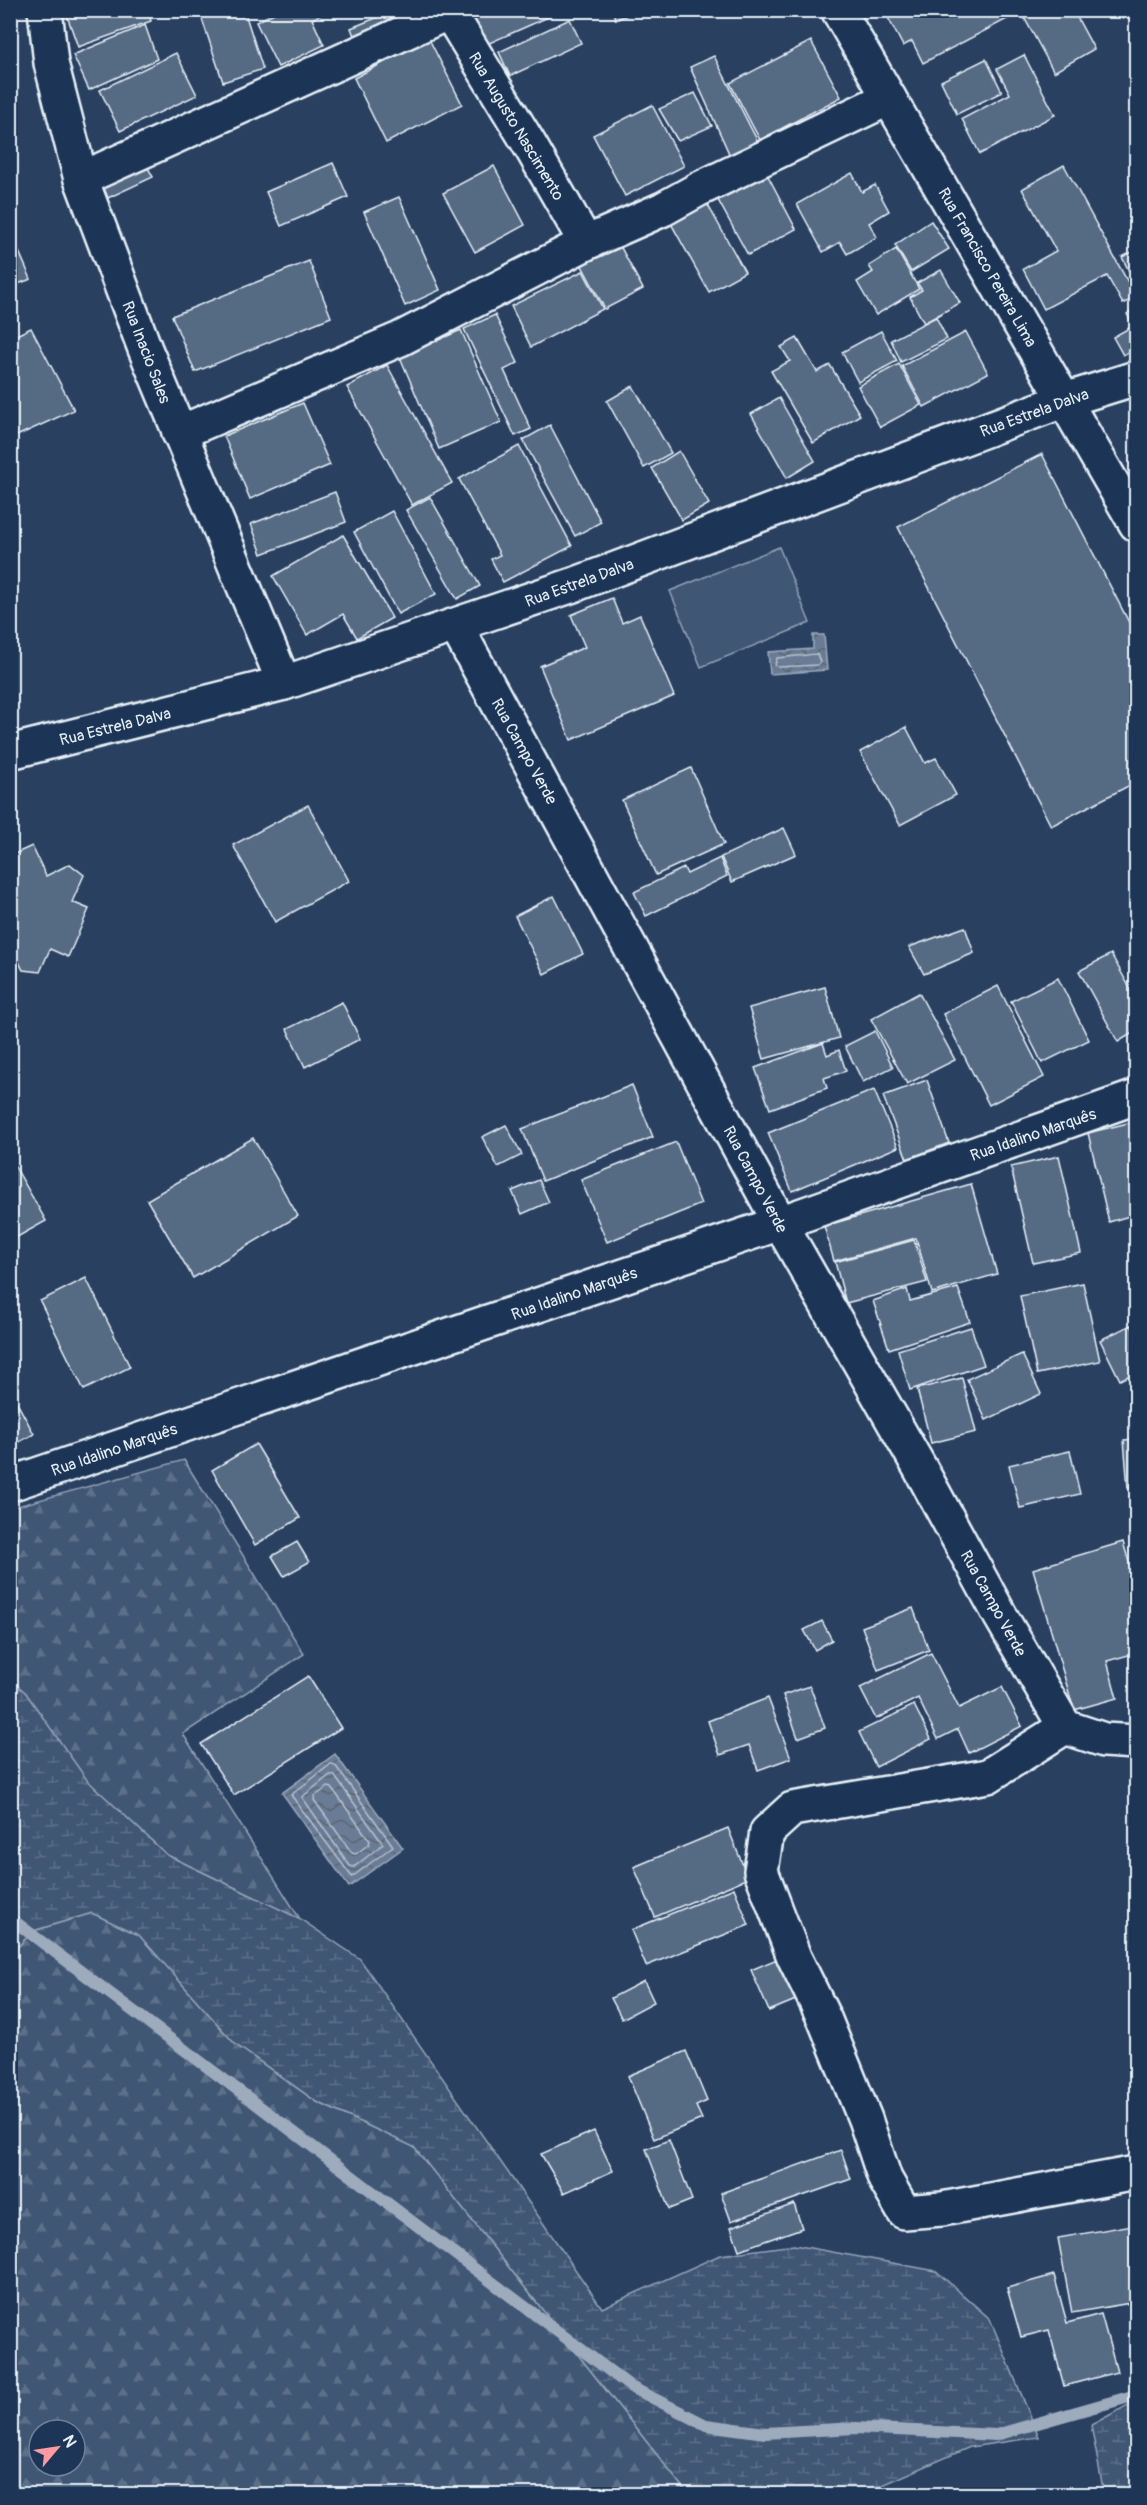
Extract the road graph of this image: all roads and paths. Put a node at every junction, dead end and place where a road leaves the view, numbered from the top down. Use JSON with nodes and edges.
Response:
{"nodes":[{"id":1,"x":45,"y":10,"type":"edge"},
{"id":2,"x":838,"y":10,"type":"edge"},
{"id":3,"x":450,"y":11,"type":"edge"},
{"id":4,"x":890,"y":98,"type":"junction"},
{"id":5,"x":81,"y":179,"type":"junction"},
{"id":6,"x":586,"y":243,"type":"junction"},
{"id":7,"x":1137,"y":378,"type":"edge"},
{"id":8,"x":1065,"y":400,"type":"junction"},
{"id":9,"x":179,"y":433,"type":"junction"},
{"id":10,"x":1137,"y":524,"type":"edge"},
{"id":11,"x":456,"y":626,"type":"junction"},
{"id":12,"x":284,"y":683,"type":"junction"},
{"id":13,"x":10,"y":752,"type":"edge"},
{"id":14,"x":1137,"y":1097,"type":"edge"},
{"id":15,"x":780,"y":1223,"type":"junction"},
{"id":16,"x":10,"y":1484,"type":"edge"},
{"id":17,"x":1065,"y":1727,"type":"junction"},
{"id":18,"x":1137,"y":1742,"type":"edge"},
{"id":19,"x":1137,"y":2173,"type":"edge"}],
"edges":[{"from":1,"to":5,"type":"street","name":"Rua Inacio Sales"},
{"from":2,"to":4,"type":"street","name":"Rua Francisco Pereira Lima"},
{"from":3,"to":5,"type":"street"},
{"from":3,"to":6,"type":"street","name":"Rua Augusto Nascimento"},
{"from":4,"to":6,"type":"street"},
{"from":4,"to":8,"type":"street","name":"Rua Francisco Pereira Lima"},
{"from":5,"to":9,"type":"street","name":"Rua Inacio Sales"},
{"from":6,"to":9,"type":"street"},
{"from":7,"to":8,"type":"street","name":"Rua Estrela Dalva"},
{"from":8,"to":10,"type":"street","name":"Rua Francisco Pereira Lima"},
{"from":8,"to":11,"type":"street","name":"Rua Estrela Dalva"},
{"from":9,"to":12,"type":"street","name":"Rua Inacio Sales"},
{"from":11,"to":12,"type":"street","name":"Rua Estrela Dalva"},
{"from":11,"to":15,"type":"street","name":"Rua Campo Verde"},
{"from":12,"to":13,"type":"street","name":"Rua Estrela Dalva"},
{"from":14,"to":15,"type":"street","name":"Rua Idalino Marquês"},
{"from":15,"to":16,"type":"street","name":"Rua Idalino Marquês"},
{"from":15,"to":17,"type":"street","name":"Rua Campo Verde"},
{"from":17,"to":18,"type":"street"},
{"from":17,"to":19,"type":"street"}]}
